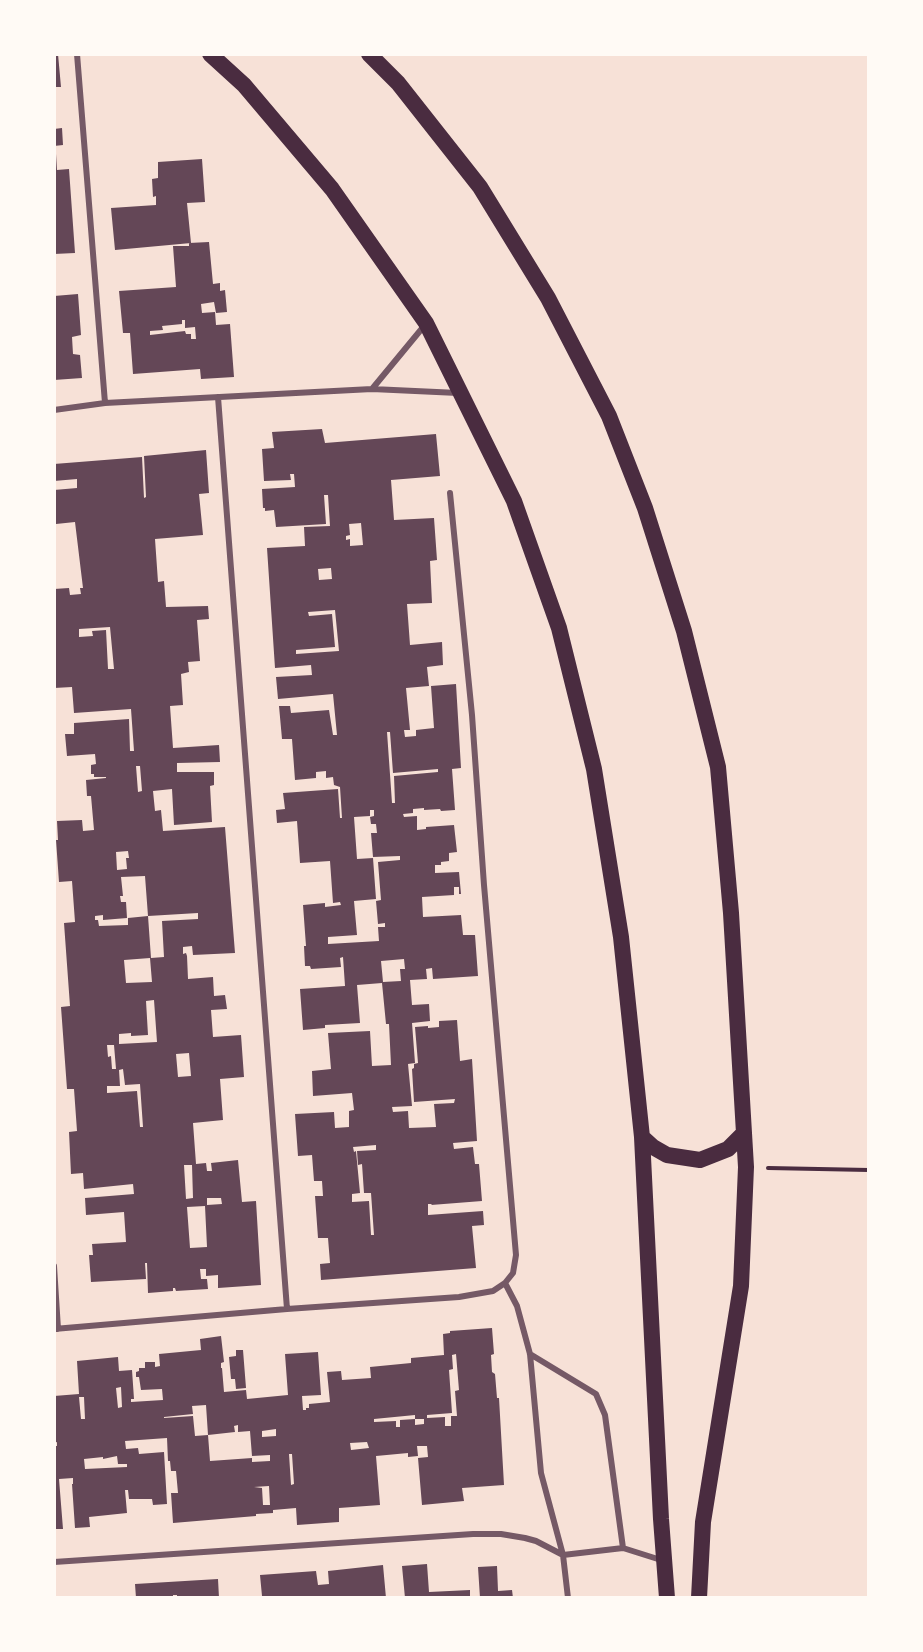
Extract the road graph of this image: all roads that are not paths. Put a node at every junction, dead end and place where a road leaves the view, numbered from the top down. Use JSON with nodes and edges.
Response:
{"nodes":[{"id":1,"x":77,"y":54,"type":"edge"},
{"id":2,"x":210,"y":54,"type":"edge"},
{"id":3,"x":369,"y":54,"type":"edge"},
{"id":4,"x":426,"y":323,"type":"junction"},
{"id":5,"x":372,"y":389,"type":"junction"},
{"id":6,"x":462,"y":393,"type":"junction"},
{"id":7,"x":218,"y":397,"type":"junction"},
{"id":8,"x":105,"y":403,"type":"junction"},
{"id":9,"x":54,"y":410,"type":"edge"},
{"id":10,"x":450,"y":494,"type":"dead end"},
{"id":11,"x":744,"y":1133,"type":"junction"},
{"id":12,"x":642,"y":1137,"type":"junction"},
{"id":13,"x":54,"y":1266,"type":"edge"},
{"id":14,"x":505,"y":1283,"type":"junction"},
{"id":15,"x":287,"y":1309,"type":"junction"},
{"id":16,"x":56,"y":1329,"type":"edge"},
{"id":17,"x":530,"y":1354,"type":"junction"},
{"id":18,"x":623,"y":1548,"type":"junction"},
{"id":19,"x":563,"y":1555,"type":"junction"},
{"id":20,"x":664,"y":1561,"type":"junction"},
{"id":21,"x":54,"y":1562,"type":"edge"},
{"id":22,"x":569,"y":1597,"type":"edge"},
{"id":23,"x":667,"y":1598,"type":"edge"},
{"id":24,"x":699,"y":1598,"type":"edge"}],
"edges":[{"from":1,"to":8,"type":"street"},
{"from":2,"to":4,"type":"highway"},
{"from":3,"to":11,"type":"highway"},
{"from":4,"to":5,"type":"street"},
{"from":4,"to":6,"type":"highway"},
{"from":5,"to":6,"type":"street"},
{"from":5,"to":7,"type":"street"},
{"from":6,"to":12,"type":"highway"},
{"from":7,"to":8,"type":"street"},
{"from":7,"to":15,"type":"street"},
{"from":8,"to":9,"type":"street"},
{"from":10,"to":14,"type":"street"},
{"from":11,"to":12,"type":"highway"},
{"from":11,"to":24,"type":"highway"},
{"from":12,"to":20,"type":"highway"},
{"from":13,"to":16,"type":"street"},
{"from":14,"to":15,"type":"street"},
{"from":14,"to":17,"type":"street"},
{"from":15,"to":16,"type":"street"},
{"from":17,"to":18,"type":"street"},
{"from":17,"to":19,"type":"street"},
{"from":18,"to":19,"type":"street"},
{"from":18,"to":20,"type":"street"},
{"from":19,"to":21,"type":"street"},
{"from":19,"to":22,"type":"street"},
{"from":20,"to":23,"type":"highway"}]}
